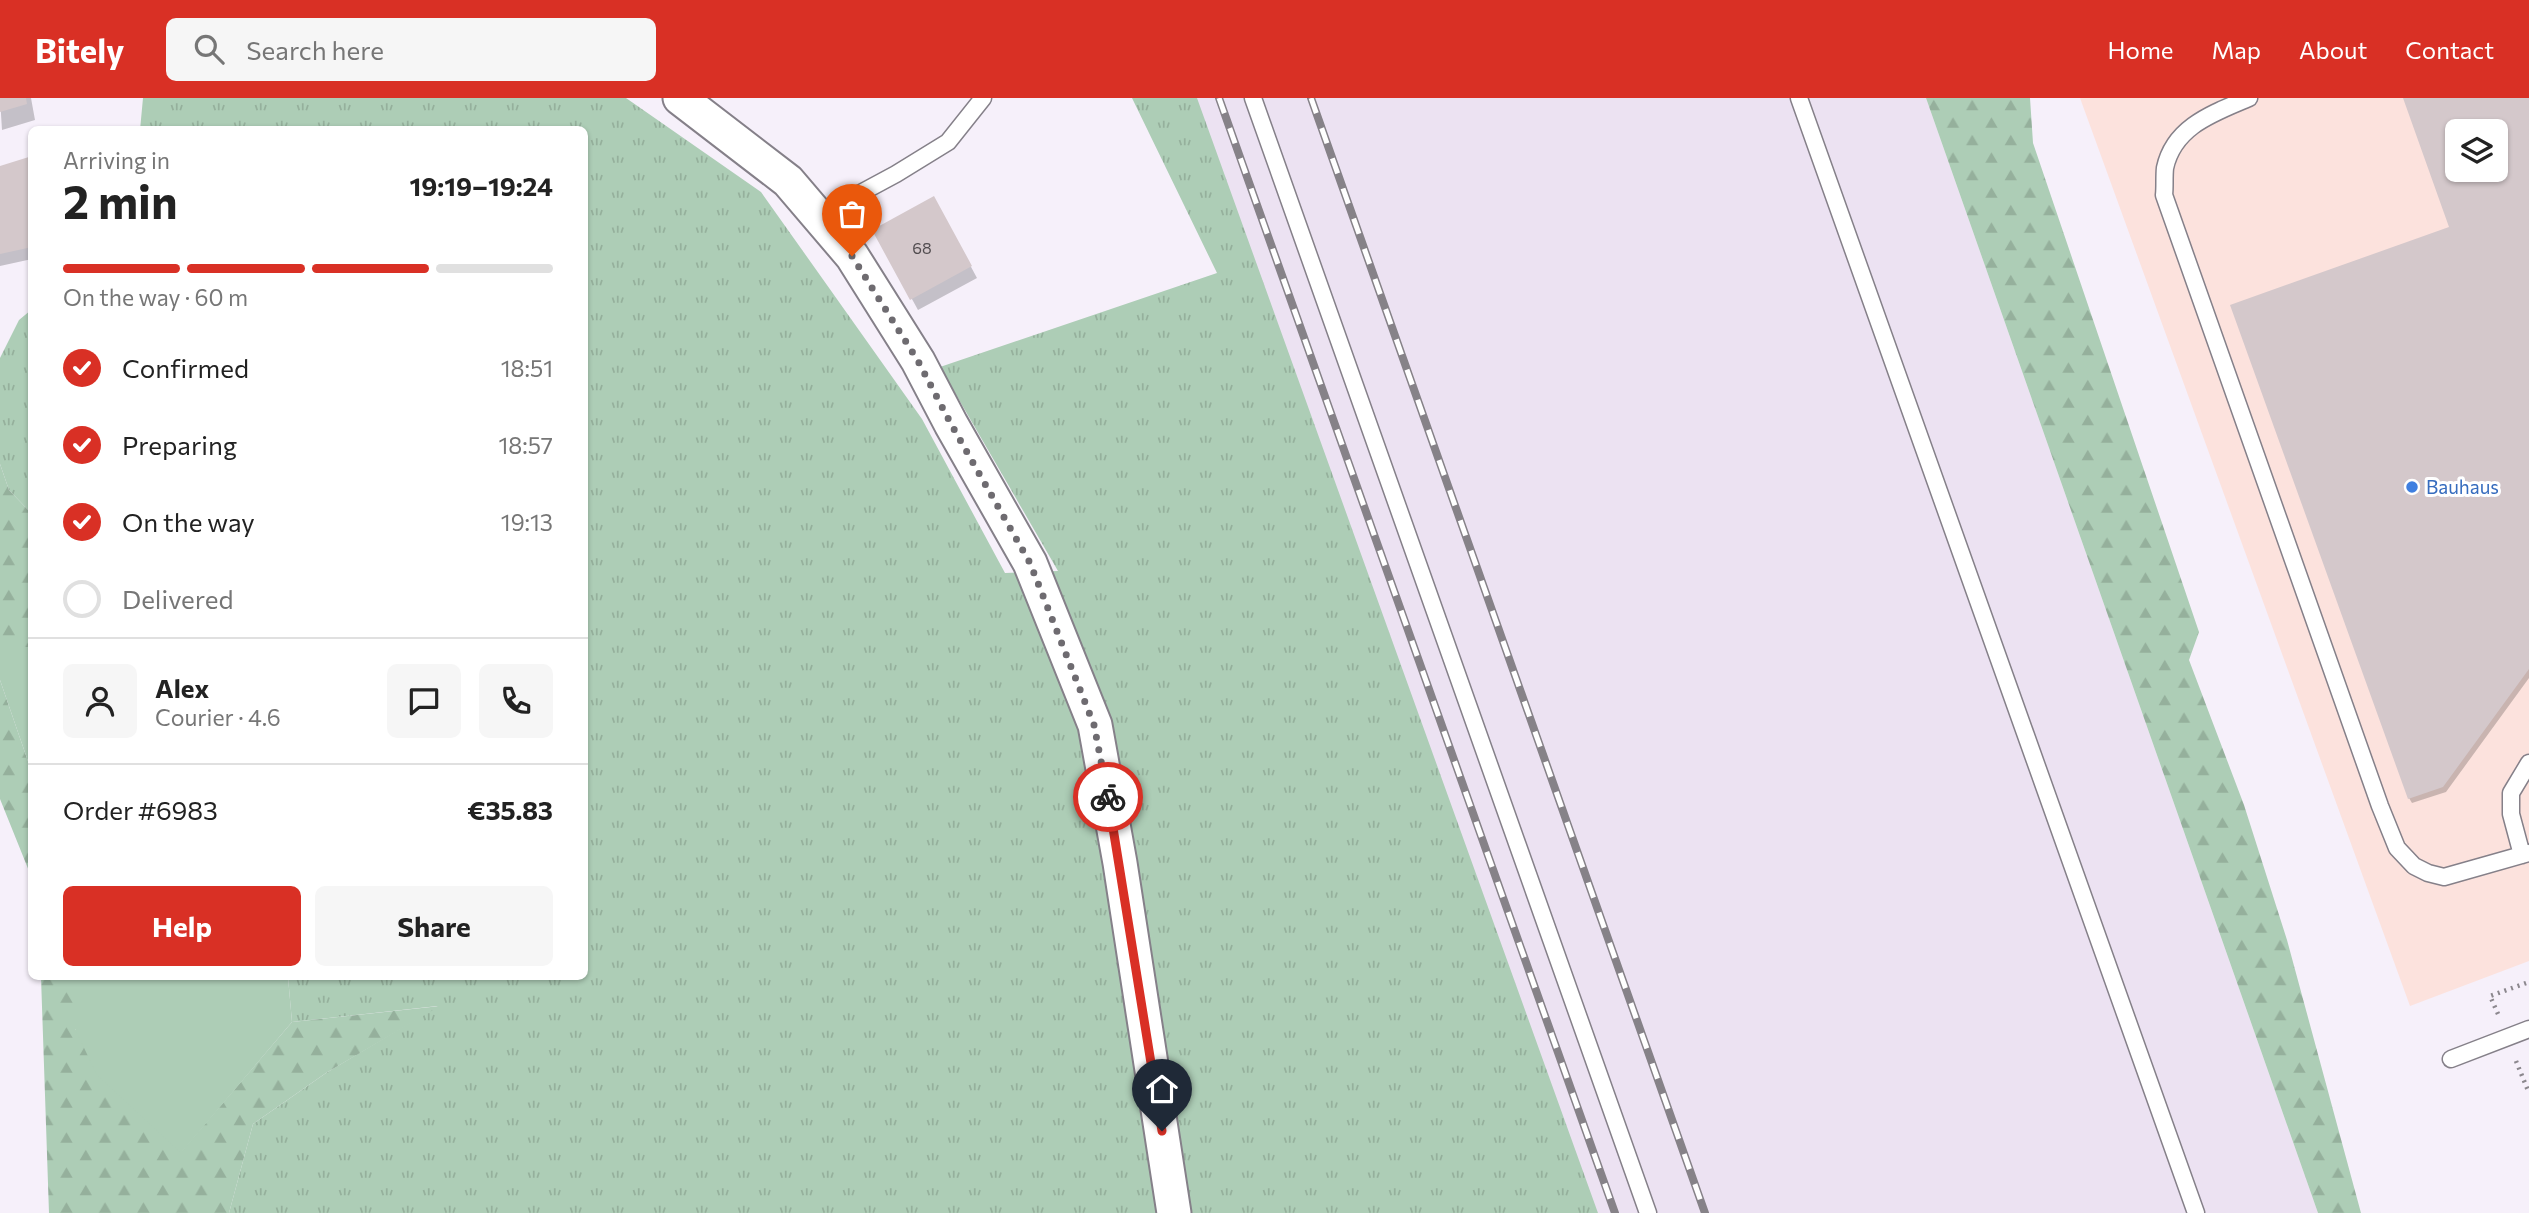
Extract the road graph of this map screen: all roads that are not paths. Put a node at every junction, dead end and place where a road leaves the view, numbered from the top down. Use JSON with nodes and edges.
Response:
{"nodes":[{"id":1,"x":680,"y":98,"type":"edge"},
{"id":2,"x":983,"y":98,"type":"edge"},
{"id":3,"x":1253,"y":98,"type":"edge"},
{"id":4,"x":1799,"y":98,"type":"edge"},
{"id":5,"x":2249,"y":98,"type":"edge"},
{"id":6,"x":818,"y":216,"type":"junction"},
{"id":7,"x":2529,"y":763,"type":"edge"},
{"id":8,"x":2525,"y":854,"type":"edge"},
{"id":9,"x":2529,"y":1029,"type":"edge"},
{"id":10,"x":2451,"y":1059,"type":"dead end"},
{"id":11,"x":1174,"y":1213,"type":"edge"},
{"id":12,"x":1648,"y":1213,"type":"edge"},
{"id":13,"x":2196,"y":1213,"type":"edge"}],
"edges":[{"from":1,"to":6,"type":"street"},
{"from":2,"to":6,"type":"lane"},
{"from":3,"to":12,"type":"lane"},
{"from":4,"to":13,"type":"lane"},
{"from":5,"to":8,"type":"lane"},
{"from":6,"to":11,"type":"street"},
{"from":7,"to":8,"type":"lane"},
{"from":9,"to":10,"type":"lane"}]}
